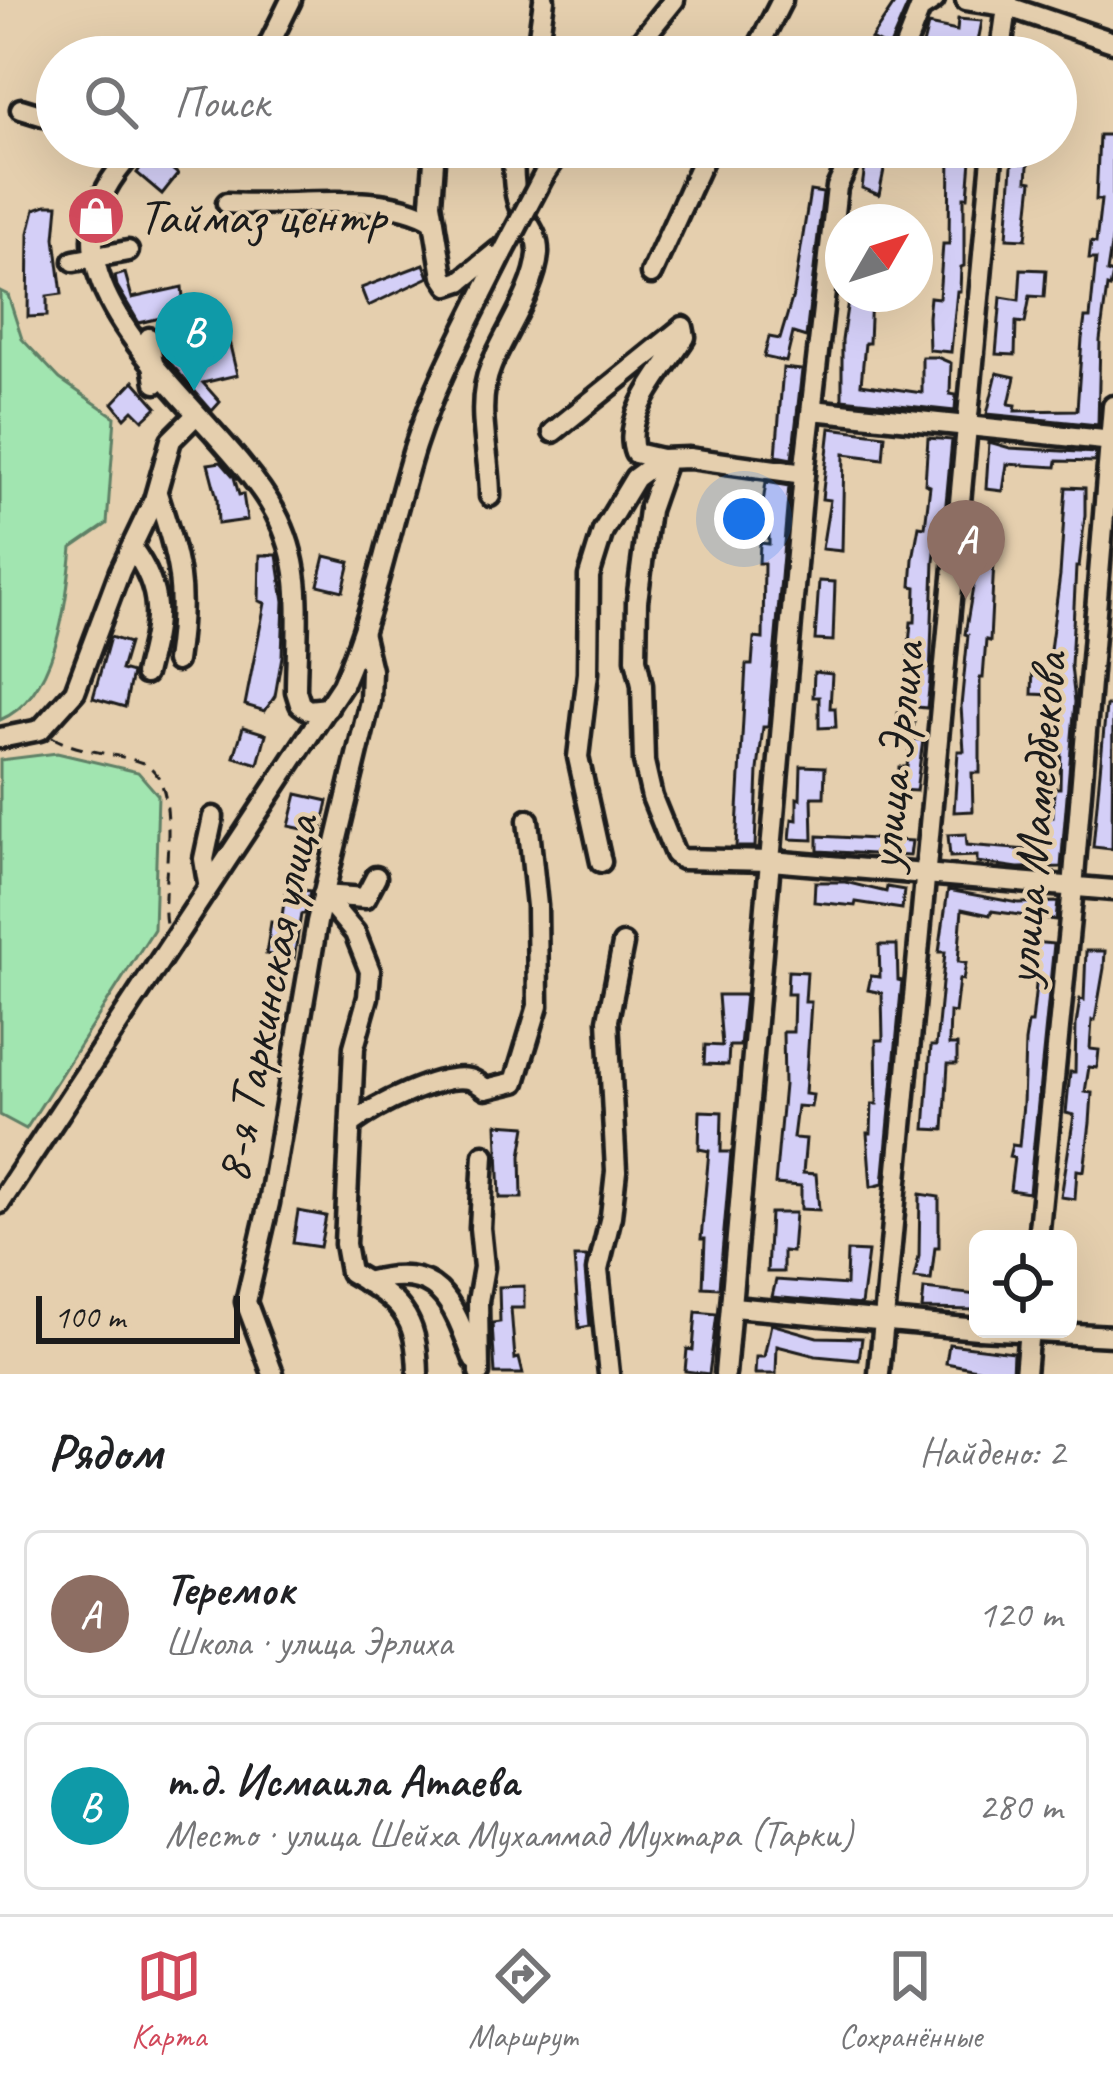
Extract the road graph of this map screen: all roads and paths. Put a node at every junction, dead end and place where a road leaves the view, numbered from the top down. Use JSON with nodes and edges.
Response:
{"nodes":[{"id":1,"x":291,"y":0,"type":"edge"},
{"id":2,"x":544,"y":0,"type":"edge"},
{"id":3,"x":674,"y":0,"type":"edge"},
{"id":4,"x":782,"y":0,"type":"edge"},
{"id":5,"x":934,"y":0,"type":"edge"},
{"id":6,"x":966,"y":0,"type":"edge"},
{"id":7,"x":1007,"y":3,"type":"edge"},
{"id":8,"x":273,"y":36,"type":"edge"},
{"id":9,"x":539,"y":36,"type":"edge"},
{"id":10,"x":645,"y":36,"type":"edge"},
{"id":11,"x":764,"y":36,"type":"edge"},
{"id":12,"x":909,"y":36,"type":"edge"},
{"id":13,"x":1003,"y":36,"type":"edge"},
{"id":14,"x":1113,"y":42,"type":"edge"},
{"id":15,"x":21,"y":109,"type":"dead end"},
{"id":16,"x":36,"y":114,"type":"edge"},
{"id":17,"x":111,"y":168,"type":"edge"},
{"id":18,"x":433,"y":168,"type":"edge"},
{"id":19,"x":516,"y":168,"type":"edge"},
{"id":20,"x":549,"y":168,"type":"edge"},
{"id":21,"x":700,"y":168,"type":"edge"},
{"id":22,"x":846,"y":168,"type":"edge"},
{"id":23,"x":991,"y":168,"type":"edge"},
{"id":24,"x":227,"y":203,"type":"dead end"},
{"id":25,"x":78,"y":208,"type":"dead end"},
{"id":26,"x":434,"y":221,"type":"junction"},
{"id":27,"x":128,"y":251,"type":"dead end"},
{"id":28,"x":503,"y":253,"type":"junction"},
{"id":29,"x":651,"y":274,"type":"dead end"},
{"id":30,"x":79,"y":285,"type":"dead end"},
{"id":31,"x":99,"y":324,"type":"dead end"},
{"id":32,"x":149,"y":338,"type":"dead end"},
{"id":33,"x":156,"y":383,"type":"junction"},
{"id":34,"x":1113,"y":406,"type":"edge"},
{"id":35,"x":812,"y":410,"type":"junction"},
{"id":36,"x":193,"y":418,"type":"junction"},
{"id":37,"x":970,"y":426,"type":"junction"},
{"id":38,"x":554,"y":432,"type":"dead end"},
{"id":39,"x":1111,"y":441,"type":"edge"},
{"id":40,"x":662,"y":459,"type":"junction"},
{"id":41,"x":805,"y":474,"type":"junction"},
{"id":42,"x":157,"y":493,"type":"junction"},
{"id":43,"x":490,"y":496,"type":"dead end"},
{"id":44,"x":132,"y":548,"type":"junction"},
{"id":45,"x":363,"y":636,"type":"junction"},
{"id":46,"x":176,"y":661,"type":"dead end"},
{"id":47,"x":145,"y":674,"type":"dead end"},
{"id":48,"x":328,"y":708,"type":"junction"},
{"id":49,"x":40,"y":730,"type":"junction"},
{"id":50,"x":0,"y":738,"type":"edge"},
{"id":51,"x":213,"y":818,"type":"dead end"},
{"id":52,"x":528,"y":820,"type":"dead end"},
{"id":53,"x":771,"y":861,"type":"junction"},
{"id":54,"x":601,"y":862,"type":"dead end"},
{"id":55,"x":926,"y":875,"type":"junction"},
{"id":56,"x":376,"y":878,"type":"dead end"},
{"id":57,"x":208,"y":883,"type":"junction"},
{"id":58,"x":1072,"y":888,"type":"junction"},
{"id":59,"x":1113,"y":890,"type":"edge"},
{"id":60,"x":322,"y":896,"type":"junction"},
{"id":61,"x":170,"y":942,"type":"junction"},
{"id":62,"x":623,"y":944,"type":"dead end"},
{"id":63,"x":351,"y":1124,"type":"junction"},
{"id":64,"x":484,"y":1154,"type":"dead end"},
{"id":65,"x":0,"y":1203,"type":"edge"},
{"id":66,"x":1039,"y":1230,"type":"edge"},
{"id":67,"x":366,"y":1282,"type":"junction"},
{"id":68,"x":733,"y":1307,"type":"junction"},
{"id":69,"x":883,"y":1321,"type":"junction"},
{"id":70,"x":969,"y":1328,"type":"edge"},
{"id":71,"x":1077,"y":1334,"type":"edge"},
{"id":72,"x":1113,"y":1336,"type":"edge"},
{"id":73,"x":1028,"y":1338,"type":"edge"},
{"id":74,"x":273,"y":1374,"type":"edge"},
{"id":75,"x":418,"y":1374,"type":"edge"},
{"id":76,"x":479,"y":1374,"type":"edge"},
{"id":77,"x":609,"y":1374,"type":"edge"},
{"id":78,"x":725,"y":1374,"type":"edge"},
{"id":79,"x":879,"y":1374,"type":"edge"},
{"id":80,"x":1025,"y":1374,"type":"edge"}],
"edges":[{"from":1,"to":8,"type":"street"},
{"from":2,"to":9,"type":"street"},
{"from":3,"to":10,"type":"street"},
{"from":4,"to":11,"type":"street"},
{"from":5,"to":12,"type":"street"},
{"from":6,"to":7,"type":"street"},
{"from":7,"to":13,"type":"street"},
{"from":7,"to":14,"type":"street"},
{"from":15,"to":16,"type":"street"},
{"from":17,"to":25,"type":"street"},
{"from":18,"to":26,"type":"street"},
{"from":19,"to":43,"type":"street"},
{"from":20,"to":28,"type":"street","bridge":true},
{"from":21,"to":29,"type":"street"},
{"from":22,"to":35,"type":"street"},
{"from":23,"to":37,"type":"street","name":"улица Эрлиха"},
{"from":24,"to":26,"type":"street"},
{"from":26,"to":28,"type":"street"},
{"from":27,"to":30,"type":"street"},
{"from":28,"to":45,"type":"street"},
{"from":31,"to":33,"type":"street"},
{"from":32,"to":33,"type":"street"},
{"from":33,"to":36,"type":"street"},
{"from":34,"to":39,"type":"street","name":"улица Мамедбекова"},
{"from":35,"to":37,"type":"street"},
{"from":35,"to":41,"type":"street"},
{"from":36,"to":42,"type":"street"},
{"from":36,"to":48,"type":"street"},
{"from":37,"to":39,"type":"street"},
{"from":37,"to":55,"type":"street","name":"улица Эрлиха"},
{"from":38,"to":40,"type":"street"},
{"from":39,"to":58,"type":"street","name":"улица Мамедбекова"},
{"from":40,"to":41,"type":"street"},
{"from":40,"to":53,"type":"street"},
{"from":40,"to":54,"type":"street"},
{"from":41,"to":53,"type":"street"},
{"from":42,"to":44,"type":"street"},
{"from":42,"to":46,"type":"street"},
{"from":44,"to":47,"type":"street"},
{"from":44,"to":49,"type":"street"},
{"from":45,"to":48,"type":"street"},
{"from":45,"to":60,"type":"street","name":"8-я Таркинская улица"},
{"from":48,"to":57,"type":"street"},
{"from":49,"to":50,"type":"street"},
{"from":49,"to":61,"type":"path"},
{"from":51,"to":57,"type":"street"},
{"from":52,"to":63,"type":"street"},
{"from":53,"to":55,"type":"street"},
{"from":53,"to":68,"type":"street"},
{"from":55,"to":58,"type":"street"},
{"from":55,"to":69,"type":"street","name":"улица Эрлиха"},
{"from":56,"to":60,"type":"street"},
{"from":57,"to":61,"type":"street"},
{"from":58,"to":59,"type":"street"},
{"from":58,"to":66,"type":"street","name":"улица Мамедбекова"},
{"from":60,"to":63,"type":"street"},
{"from":60,"to":74,"type":"street","name":"8-я Таркинская улица"},
{"from":61,"to":65,"type":"street"},
{"from":62,"to":77,"type":"street"},
{"from":63,"to":67,"type":"street"},
{"from":64,"to":76,"type":"street"},
{"from":67,"to":75,"type":"street"},
{"from":67,"to":76,"type":"street"},
{"from":68,"to":69,"type":"street"},
{"from":68,"to":78,"type":"street"},
{"from":69,"to":70,"type":"street"},
{"from":69,"to":79,"type":"street","name":"улица Эрлиха"},
{"from":71,"to":72,"type":"street"},
{"from":73,"to":80,"type":"street"}]}
